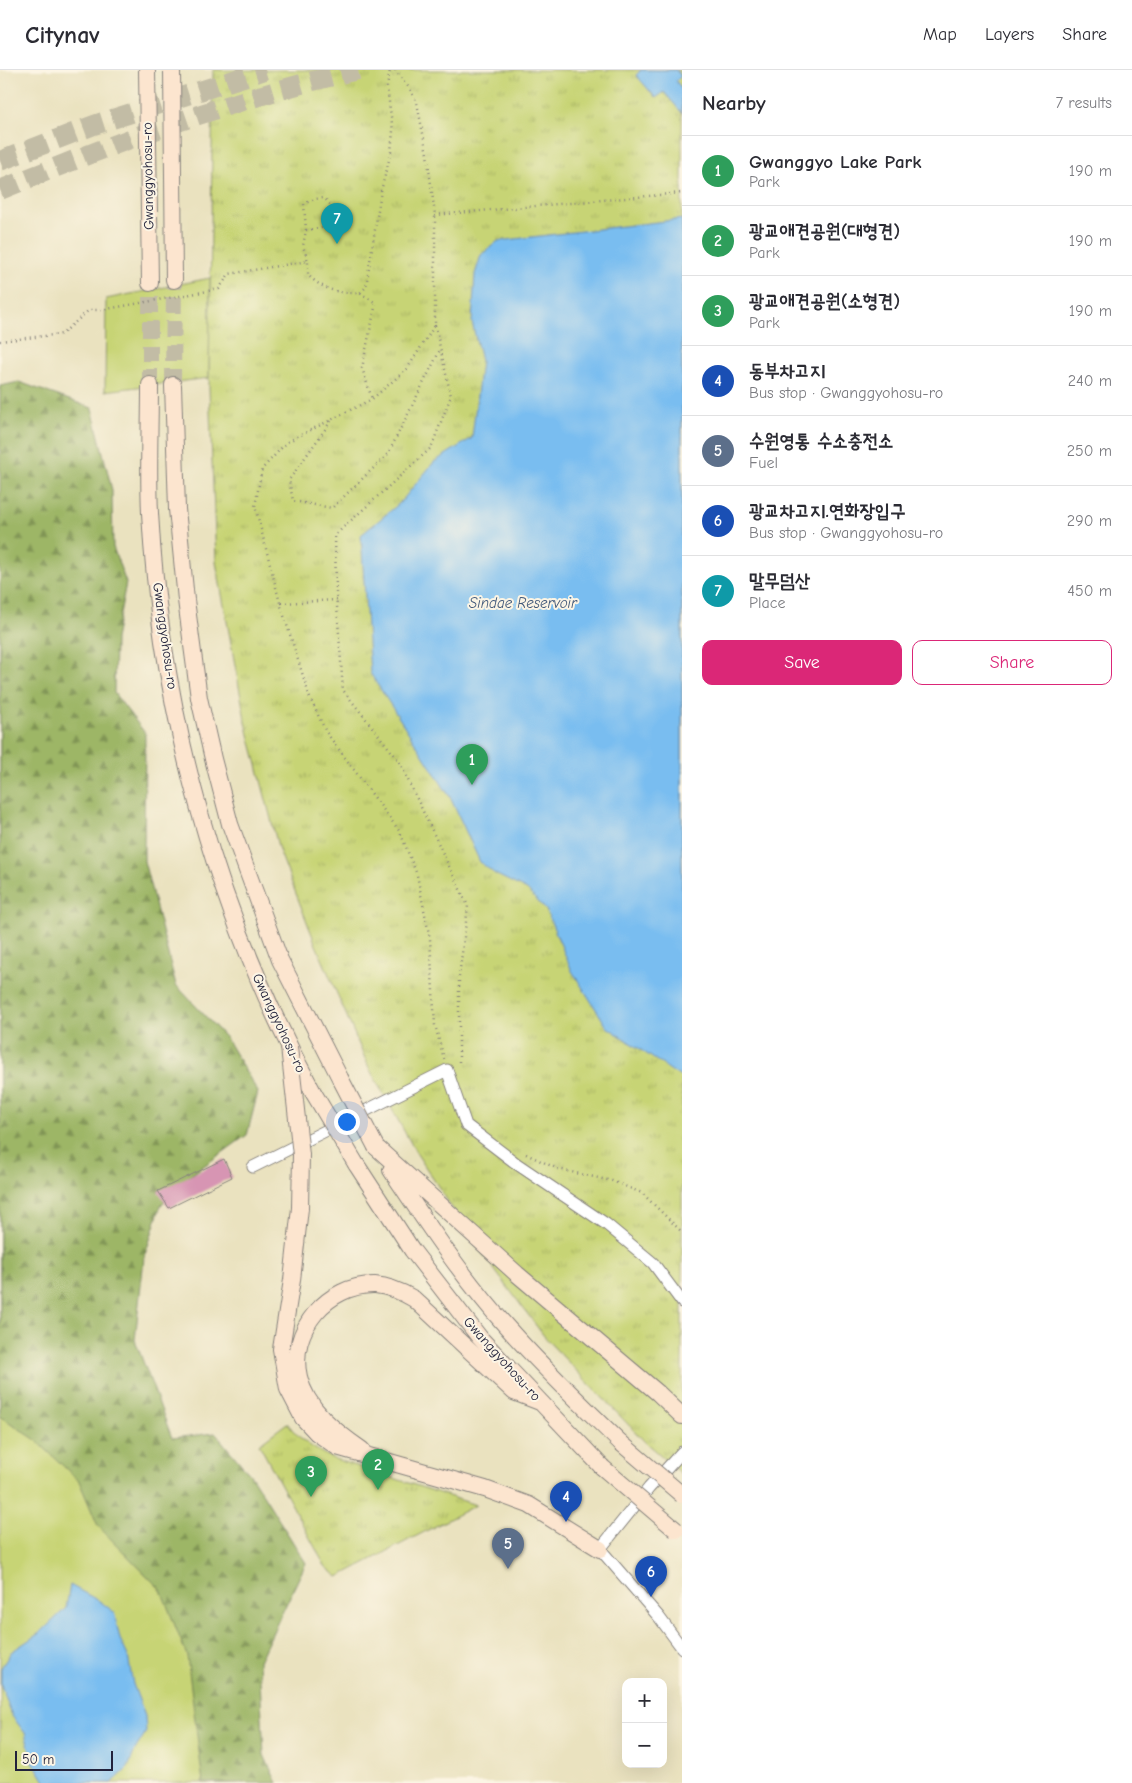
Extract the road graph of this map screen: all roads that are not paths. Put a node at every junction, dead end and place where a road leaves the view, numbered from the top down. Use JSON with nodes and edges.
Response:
{"nodes":[{"id":1,"x":147,"y":70,"type":"edge"},
{"id":2,"x":172,"y":70,"type":"edge"},
{"id":3,"x":174,"y":280,"type":"tunnel mouth"},
{"id":4,"x":150,"y":283,"type":"tunnel mouth"},
{"id":5,"x":150,"y":385,"type":"tunnel mouth"},
{"id":6,"x":173,"y":385,"type":"tunnel mouth"},
{"id":7,"x":288,"y":1047,"type":"junction"},
{"id":8,"x":376,"y":1148,"type":"junction"},
{"id":9,"x":253,"y":1167,"type":"dead end"},
{"id":10,"x":682,"y":1302,"type":"edge"},
{"id":11,"x":540,"y":1402,"type":"junction"},
{"id":12,"x":682,"y":1416,"type":"edge"},
{"id":13,"x":682,"y":1452,"type":"edge"},
{"id":14,"x":368,"y":1454,"type":"junction"},
{"id":15,"x":682,"y":1495,"type":"edge"},
{"id":16,"x":679,"y":1532,"type":"edge"},
{"id":17,"x":600,"y":1550,"type":"junction"},
{"id":18,"x":682,"y":1648,"type":"edge"}],
"edges":[{"from":1,"to":4,"type":"main road","name":"Gwanggyohosu-ro"},
{"from":2,"to":3,"type":"main road","name":"Gwanggyohosu-ro"},
{"from":5,"to":7,"type":"main road","name":"Gwanggyohosu-ro"},
{"from":6,"to":8,"type":"main road","name":"Gwanggyohosu-ro","bridge":true},
{"from":7,"to":11,"type":"main road","name":"Gwanggyohosu-ro","bridge":true},
{"from":7,"to":14,"type":"main road","bridge":true},
{"from":8,"to":12,"type":"main road"},
{"from":8,"to":15,"type":"main road","name":"Gwanggyohosu-ro","bridge":true},
{"from":9,"to":10,"type":"street"},
{"from":11,"to":14,"type":"main road"},
{"from":11,"to":16,"type":"main road","name":"Gwanggyohosu-ro","bridge":true},
{"from":13,"to":17,"type":"street"},
{"from":14,"to":17,"type":"main road"},
{"from":17,"to":18,"type":"street"}]}
